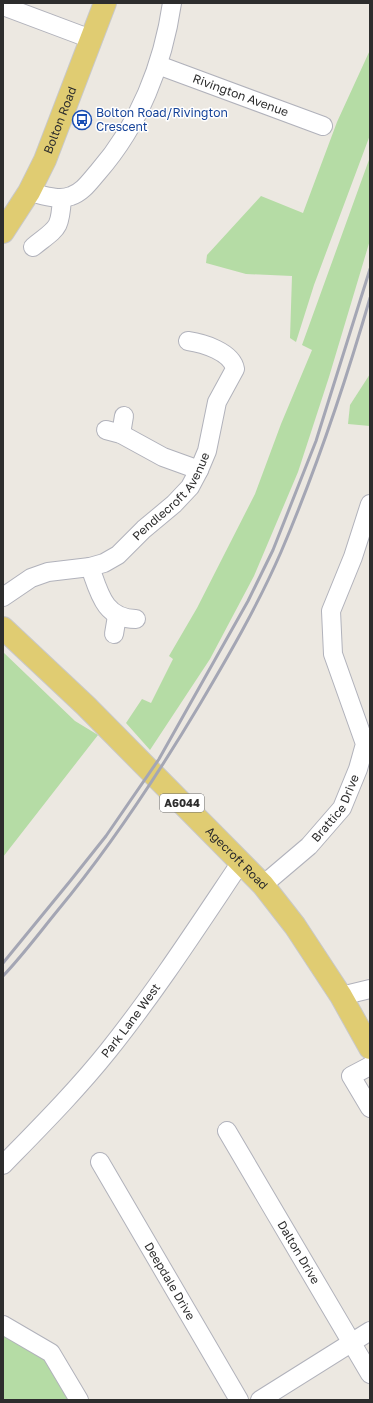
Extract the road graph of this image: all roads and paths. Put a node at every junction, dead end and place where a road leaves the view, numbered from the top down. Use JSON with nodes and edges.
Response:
{"nodes":[{"id":1,"x":105,"y":3,"type":"edge"},
{"id":2,"x":172,"y":3,"type":"edge"},
{"id":3,"x":3,"y":6,"type":"edge"},
{"id":4,"x":91,"y":39,"type":"junction"},
{"id":5,"x":158,"y":64,"type":"junction"},
{"id":6,"x":323,"y":126,"type":"dead end"},
{"id":7,"x":29,"y":192,"type":"junction"},
{"id":8,"x":62,"y":198,"type":"junction"},
{"id":9,"x":3,"y":232,"type":"edge"},
{"id":10,"x":33,"y":247,"type":"dead end"},
{"id":11,"x":188,"y":341,"type":"dead end"},
{"id":12,"x":124,"y":416,"type":"dead end"},
{"id":13,"x":199,"y":470,"type":"junction"},
{"id":14,"x":370,"y":504,"type":"edge"},
{"id":15,"x":90,"y":567,"type":"junction"},
{"id":16,"x":3,"y":597,"type":"edge"},
{"id":17,"x":117,"y":616,"type":"junction"},
{"id":18,"x":136,"y":619,"type":"dead end"},
{"id":19,"x":3,"y":628,"type":"edge"},
{"id":20,"x":114,"y":634,"type":"dead end"},
{"id":21,"x":364,"y":770,"type":"edge"},
{"id":22,"x":242,"y":862,"type":"junction"},
{"id":23,"x":263,"y":886,"type":"junction"},
{"id":24,"x":370,"y":989,"type":"edge"},
{"id":25,"x":341,"y":996,"type":"junction"},
{"id":26,"x":368,"y":1036,"type":"edge"},
{"id":27,"x":370,"y":1066,"type":"edge"},
{"id":28,"x":370,"y":1108,"type":"edge"},
{"id":29,"x":227,"y":1131,"type":"dead end"},
{"id":30,"x":100,"y":1162,"type":"dead end"},
{"id":31,"x":3,"y":1165,"type":"edge"},
{"id":32,"x":3,"y":1325,"type":"edge"},
{"id":33,"x":370,"y":1331,"type":"edge"},
{"id":34,"x":352,"y":1343,"type":"junction"},
{"id":35,"x":370,"y":1374,"type":"edge"},
{"id":36,"x":79,"y":1400,"type":"edge"},
{"id":37,"x":239,"y":1400,"type":"edge"},
{"id":38,"x":260,"y":1400,"type":"edge"}],
"edges":[{"from":1,"to":4,"type":"main road","name":"Bolton Road"},
{"from":2,"to":5,"type":"street"},
{"from":3,"to":4,"type":"street"},
{"from":4,"to":7,"type":"main road","name":"Bolton Road"},
{"from":5,"to":6,"type":"street","name":"Rivington Avenue"},
{"from":5,"to":8,"type":"street"},
{"from":7,"to":8,"type":"street"},
{"from":7,"to":9,"type":"main road","name":"Bolton Road"},
{"from":8,"to":10,"type":"street"},
{"from":11,"to":13,"type":"street","name":"Pendlecroft Avenue"},
{"from":12,"to":13,"type":"street"},
{"from":13,"to":15,"type":"street","name":"Pendlecroft Avenue"},
{"from":14,"to":21,"type":"street","name":"Brattice Drive"},
{"from":15,"to":16,"type":"street","name":"Pendlecroft Avenue"},
{"from":15,"to":17,"type":"street"},
{"from":17,"to":18,"type":"street"},
{"from":17,"to":20,"type":"street"},
{"from":19,"to":22,"type":"main road","name":"Agecroft Road","number":"A6044"},
{"from":21,"to":23,"type":"street","name":"Brattice Drive"},
{"from":22,"to":23,"type":"main road","name":"Agecroft Road","number":"A6044"},
{"from":22,"to":31,"type":"street","name":"Park Lane West"},
{"from":23,"to":25,"type":"main road","name":"Agecroft Road","number":"A6044"},
{"from":24,"to":25,"type":"street"},
{"from":25,"to":26,"type":"main road","name":"Agecroft Road","number":"A6044"},
{"from":27,"to":28,"type":"street"},
{"from":29,"to":34,"type":"street","name":"Dalton Drive"},
{"from":30,"to":37,"type":"street","name":"Deepdale Drive"},
{"from":32,"to":36,"type":"street"},
{"from":33,"to":34,"type":"street"},
{"from":34,"to":35,"type":"street","name":"Dalton Drive"},
{"from":34,"to":38,"type":"street"}]}
